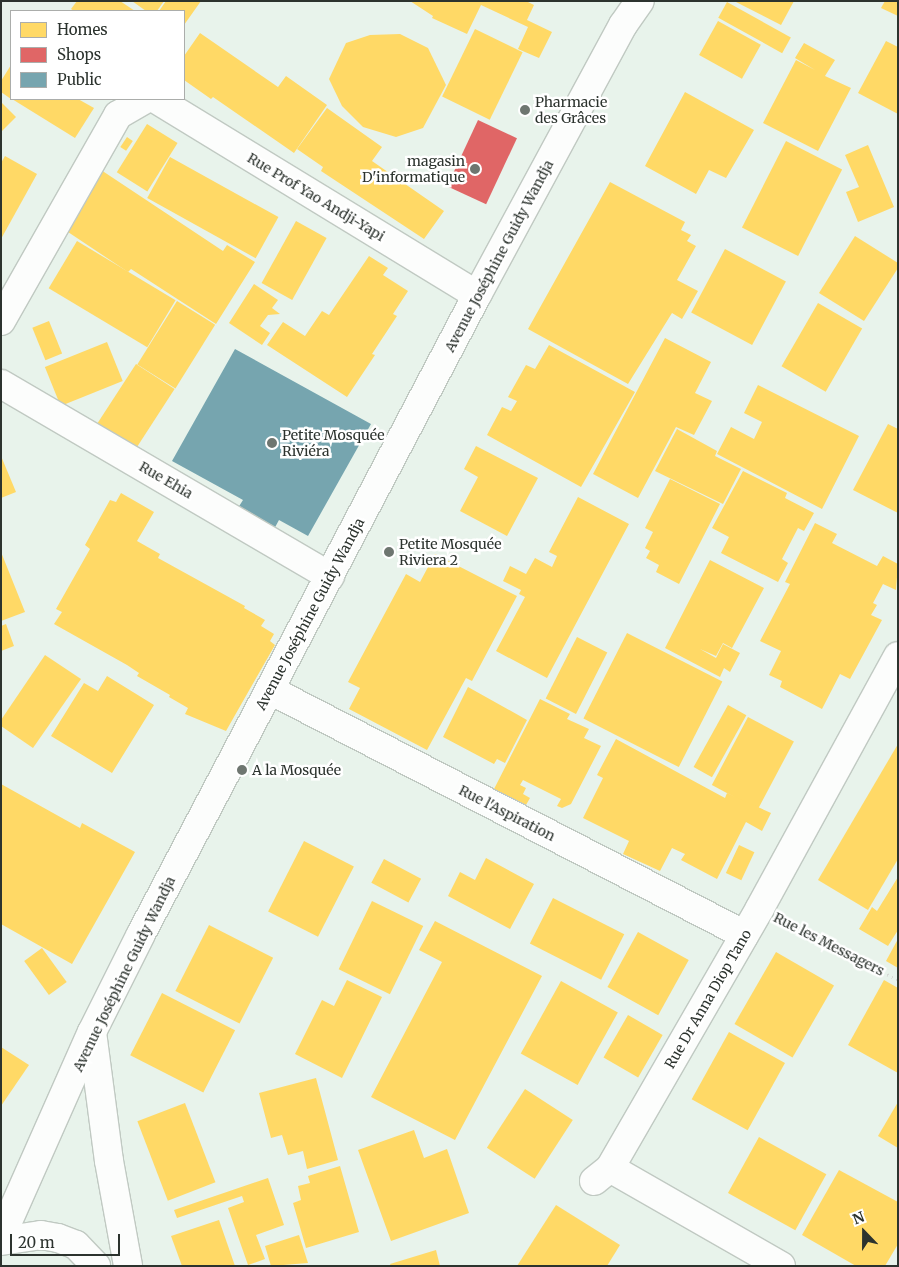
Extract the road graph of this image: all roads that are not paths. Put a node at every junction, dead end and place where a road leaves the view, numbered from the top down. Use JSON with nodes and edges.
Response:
{"nodes":[{"id":1,"x":640,"y":1,"type":"edge"},
{"id":2,"x":144,"y":100,"type":"edge"},
{"id":3,"x":158,"y":100,"type":"edge"},
{"id":4,"x":477,"y":295,"type":"junction"},
{"id":5,"x":1,"y":321,"type":"edge"},
{"id":6,"x":1,"y":384,"type":"edge"},
{"id":7,"x":330,"y":576,"type":"junction"},
{"id":8,"x":898,"y":656,"type":"edge"},
{"id":9,"x":270,"y":690,"type":"junction"},
{"id":10,"x":745,"y":935,"type":"junction"},
{"id":11,"x":92,"y":1032,"type":"junction"},
{"id":12,"x":1,"y":1237,"type":"edge"},
{"id":13,"x":1,"y":1241,"type":"edge"},
{"id":14,"x":96,"y":1266,"type":"edge"},
{"id":15,"x":128,"y":1266,"type":"edge"},
{"id":16,"x":781,"y":1266,"type":"edge"}],
"edges":[{"from":1,"to":4,"type":"street","name":"Avenue Joséphine Guidy Wandja"},
{"from":2,"to":5,"type":"street"},
{"from":3,"to":4,"type":"street","name":"Rue Prof Yao Andji-Yapi"},
{"from":4,"to":7,"type":"street","name":"Avenue Joséphine Guidy Wandja"},
{"from":6,"to":7,"type":"street","name":"Rue Ehia"},
{"from":7,"to":9,"type":"street","name":"Avenue Joséphine Guidy Wandja"},
{"from":8,"to":10,"type":"street","name":"Rue Dr Anna Diop Tano"},
{"from":9,"to":10,"type":"street","name":"Rue l'Aspiration"},
{"from":9,"to":11,"type":"street","name":"Avenue Joséphine Guidy Wandja"},
{"from":10,"to":16,"type":"street","name":"Rue Dr Anna Diop Tano"},
{"from":11,"to":12,"type":"street","name":"Avenue Joséphine Guidy Wandja"},
{"from":11,"to":15,"type":"street"},
{"from":13,"to":14,"type":"street"}]}
